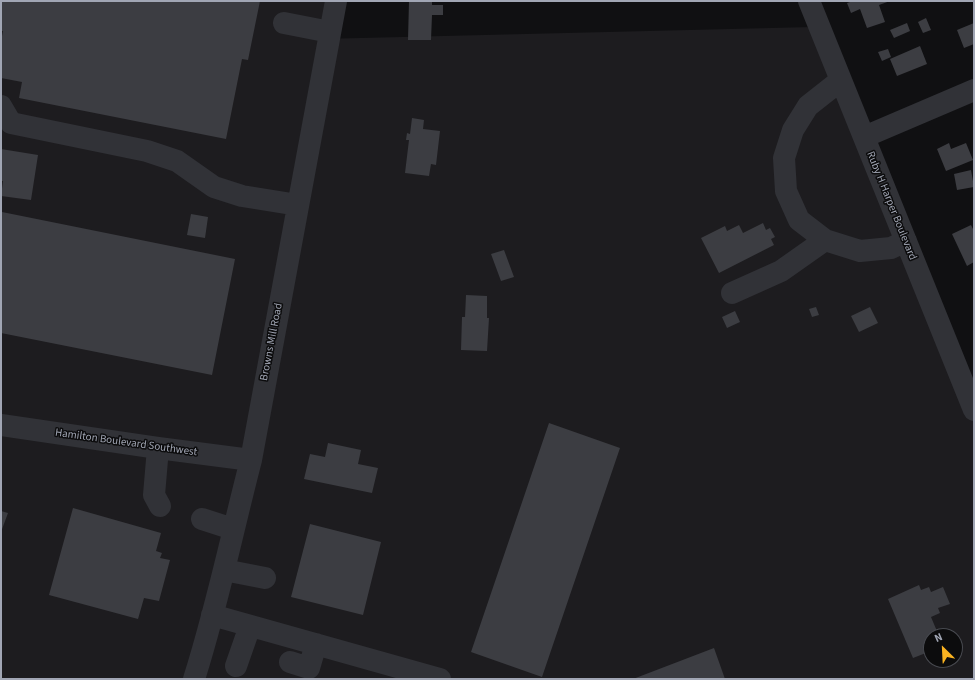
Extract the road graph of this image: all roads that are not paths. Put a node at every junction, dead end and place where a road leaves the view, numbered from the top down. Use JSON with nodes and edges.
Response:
{"nodes":[{"id":1,"x":336,"y":1,"type":"edge"},
{"id":2,"x":809,"y":1,"type":"edge"},
{"id":3,"x":284,"y":23,"type":"dead end"},
{"id":4,"x":330,"y":32,"type":"junction"},
{"id":5,"x":841,"y":80,"type":"junction"},
{"id":6,"x":974,"y":90,"type":"edge"},
{"id":7,"x":1,"y":106,"type":"edge"},
{"id":8,"x":864,"y":137,"type":"junction"},
{"id":9,"x":298,"y":205,"type":"junction"},
{"id":10,"x":825,"y":240,"type":"junction"},
{"id":11,"x":906,"y":241,"type":"junction"},
{"id":12,"x":732,"y":294,"type":"dead end"},
{"id":13,"x":974,"y":410,"type":"edge"},
{"id":14,"x":1,"y":425,"type":"edge"},
{"id":15,"x":158,"y":448,"type":"junction"},
{"id":16,"x":250,"y":460,"type":"junction"},
{"id":17,"x":160,"y":506,"type":"dead end"},
{"id":18,"x":202,"y":519,"type":"dead end"},
{"id":19,"x":233,"y":529,"type":"junction"},
{"id":20,"x":224,"y":570,"type":"junction"},
{"id":21,"x":265,"y":578,"type":"dead end"},
{"id":22,"x":212,"y":615,"type":"junction"},
{"id":23,"x":250,"y":626,"type":"junction"},
{"id":24,"x":316,"y":644,"type":"junction"},
{"id":25,"x":290,"y":662,"type":"dead end"},
{"id":26,"x":236,"y":666,"type":"dead end"},
{"id":27,"x":398,"y":673,"type":"edge"},
{"id":28,"x":194,"y":679,"type":"edge"},
{"id":29,"x":440,"y":679,"type":"edge"}],
"edges":[{"from":1,"to":4,"type":"street","name":"Browns Mill Road"},
{"from":2,"to":5,"type":"street","name":"Ruby H Harper Boulevard"},
{"from":3,"to":4,"type":"street"},
{"from":4,"to":9,"type":"street","name":"Browns Mill Road"},
{"from":5,"to":8,"type":"street","name":"Ruby H Harper Boulevard"},
{"from":5,"to":10,"type":"street"},
{"from":6,"to":8,"type":"street"},
{"from":7,"to":9,"type":"street"},
{"from":8,"to":11,"type":"street","name":"Ruby H Harper Boulevard"},
{"from":9,"to":16,"type":"street","name":"Browns Mill Road"},
{"from":10,"to":11,"type":"street"},
{"from":10,"to":12,"type":"street"},
{"from":11,"to":13,"type":"street","name":"Ruby H Harper Boulevard"},
{"from":14,"to":15,"type":"street","name":"Hamilton Boulevard Southwest"},
{"from":15,"to":16,"type":"street","name":"Hamilton Boulevard Southwest"},
{"from":15,"to":17,"type":"street"},
{"from":16,"to":19,"type":"street","name":"Browns Mill Road"},
{"from":18,"to":19,"type":"street"},
{"from":19,"to":20,"type":"street","name":"Browns Mill Road"},
{"from":20,"to":21,"type":"street"},
{"from":20,"to":22,"type":"street","name":"Browns Mill Road"},
{"from":22,"to":23,"type":"street"},
{"from":22,"to":28,"type":"street","name":"Browns Mill Road"},
{"from":23,"to":24,"type":"street"},
{"from":23,"to":26,"type":"street"},
{"from":24,"to":25,"type":"street"},
{"from":24,"to":27,"type":"street"},
{"from":27,"to":29,"type":"street"}]}
